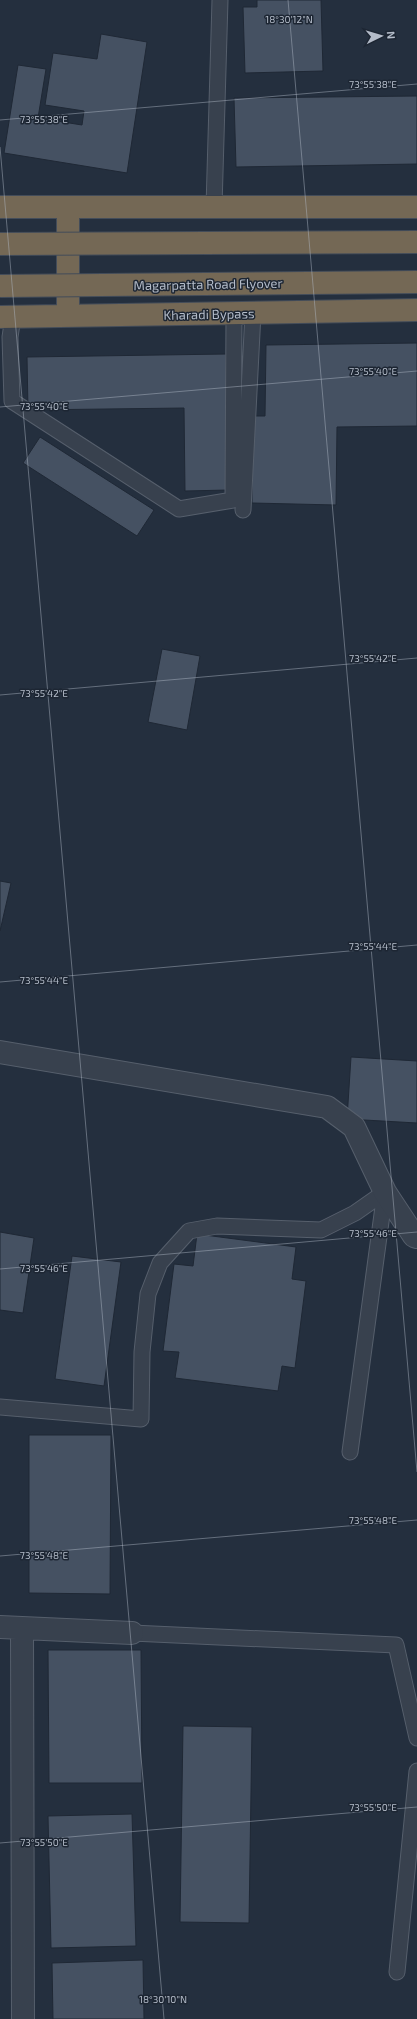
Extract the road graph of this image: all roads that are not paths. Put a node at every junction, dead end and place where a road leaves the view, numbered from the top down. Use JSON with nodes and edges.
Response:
{"nodes":[{"id":1,"x":220,"y":0,"type":"edge"},
{"id":2,"x":214,"y":207,"type":"junction"},
{"id":3,"x":417,"y":207,"type":"edge"},
{"id":4,"x":0,"y":208,"type":"edge"},
{"id":5,"x":68,"y":208,"type":"junction"},
{"id":6,"x":417,"y":242,"type":"edge"},
{"id":7,"x":0,"y":244,"type":"edge"},
{"id":8,"x":417,"y":282,"type":"edge"},
{"id":9,"x":0,"y":286,"type":"edge"},
{"id":10,"x":417,"y":310,"type":"edge"},
{"id":11,"x":243,"y":313,"type":"junction"},
{"id":12,"x":68,"y":316,"type":"junction"},
{"id":13,"x":7,"y":317,"type":"edge"},
{"id":14,"x":243,"y":510,"type":"dead end"},
{"id":15,"x":0,"y":1052,"type":"edge"},
{"id":16,"x":385,"y":1192,"type":"junction"},
{"id":17,"x":417,"y":1237,"type":"edge"},
{"id":18,"x":0,"y":1407,"type":"edge"},
{"id":19,"x":350,"y":1452,"type":"dead end"},
{"id":20,"x":0,"y":1627,"type":"edge"},
{"id":21,"x":22,"y":1628,"type":"junction"},
{"id":22,"x":132,"y":1634,"type":"joint"},
{"id":23,"x":417,"y":1738,"type":"edge"},
{"id":24,"x":417,"y":1771,"type":"edge"},
{"id":25,"x":397,"y":1972,"type":"dead end"},
{"id":26,"x":23,"y":2019,"type":"edge"}],
"edges":[{"from":1,"to":2,"type":"lane"},
{"from":2,"to":3,"type":"highway"},
{"from":2,"to":5,"type":"highway"},
{"from":4,"to":5,"type":"highway"},
{"from":5,"to":12,"type":"highway"},
{"from":6,"to":7,"type":"highway","bridge":true},
{"from":8,"to":9,"type":"highway","name":"Magarpatta Road Flyover","bridge":true},
{"from":10,"to":11,"type":"highway","name":"Kharadi Bypass"},
{"from":11,"to":12,"type":"highway","name":"Kharadi Bypass"},
{"from":11,"to":13,"type":"lane"},
{"from":11,"to":14,"type":"lane"},
{"from":12,"to":13,"type":"highway","name":"Kharadi Bypass"},
{"from":15,"to":16,"type":"street"},
{"from":16,"to":17,"type":"street"},
{"from":16,"to":18,"type":"lane"},
{"from":16,"to":19,"type":"lane"},
{"from":20,"to":21,"type":"street"},
{"from":21,"to":22,"type":"street"},
{"from":21,"to":26,"type":"street"},
{"from":22,"to":23,"type":"lane"},
{"from":24,"to":25,"type":"lane"}]}
